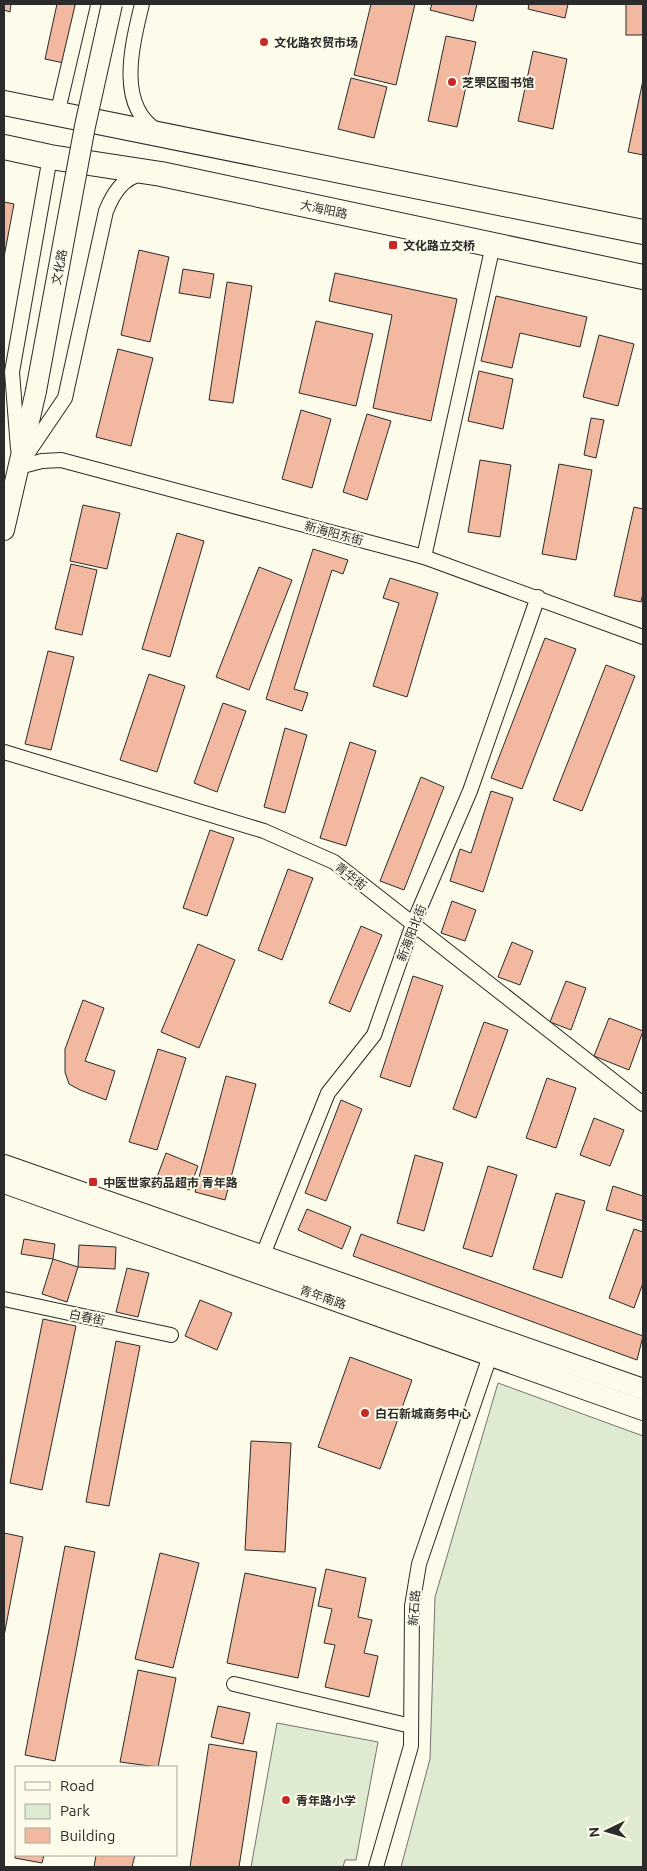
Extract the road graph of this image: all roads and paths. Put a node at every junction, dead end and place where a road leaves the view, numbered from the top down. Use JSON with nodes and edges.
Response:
{"nodes":[{"id":1,"x":83,"y":4,"type":"edge"},
{"id":2,"x":112,"y":4,"type":"edge"},
{"id":3,"x":142,"y":4,"type":"edge"},
{"id":4,"x":4,"y":103,"type":"edge"},
{"id":5,"x":58,"y":115,"type":"junction"},
{"id":6,"x":167,"y":136,"type":"junction"},
{"id":7,"x":4,"y":147,"type":"edge"},
{"id":8,"x":50,"y":157,"type":"junction"},
{"id":9,"x":161,"y":174,"type":"junction"},
{"id":10,"x":643,"y":232,"type":"edge"},
{"id":11,"x":493,"y":245,"type":"junction"},
{"id":12,"x":643,"y":277,"type":"edge"},
{"id":13,"x":19,"y":467,"type":"junction"},
{"id":14,"x":4,"y":530,"type":"edge"},
{"id":15,"x":424,"y":557,"type":"junction"},
{"id":16,"x":538,"y":597,"type":"junction"},
{"id":17,"x":643,"y":636,"type":"edge"},
{"id":18,"x":4,"y":752,"type":"edge"},
{"id":19,"x":413,"y":924,"type":"junction"},
{"id":20,"x":643,"y":1104,"type":"edge"},
{"id":21,"x":4,"y":1165,"type":"edge"},
{"id":22,"x":4,"y":1182,"type":"edge"},
{"id":23,"x":262,"y":1257,"type":"junction"},
{"id":24,"x":4,"y":1299,"type":"edge"},
{"id":25,"x":170,"y":1335,"type":"dead end"},
{"id":26,"x":490,"y":1356,"type":"junction"},
{"id":27,"x":643,"y":1388,"type":"edge"},
{"id":28,"x":643,"y":1410,"type":"edge"},
{"id":29,"x":234,"y":1684,"type":"dead end"},
{"id":30,"x":411,"y":1726,"type":"junction"},
{"id":31,"x":376,"y":1867,"type":"edge"}],
"edges":[{"from":1,"to":5,"type":"street"},
{"from":2,"to":13,"type":"main road","name":"文化路","bridge":true},
{"from":3,"to":6,"type":"street"},
{"from":4,"to":5,"type":"highway"},
{"from":5,"to":6,"type":"highway"},
{"from":6,"to":10,"type":"highway"},
{"from":7,"to":8,"type":"highway","name":"大海阳路"},
{"from":8,"to":9,"type":"highway","name":"大海阳路"},
{"from":8,"to":13,"type":"street"},
{"from":9,"to":11,"type":"highway","name":"大海阳路"},
{"from":9,"to":13,"type":"street"},
{"from":11,"to":12,"type":"highway","name":"大海阳路"},
{"from":11,"to":15,"type":"street"},
{"from":13,"to":14,"type":"main road","name":"文化路"},
{"from":13,"to":15,"type":"street","name":"新海阳东街"},
{"from":15,"to":16,"type":"street","name":"新海阳东街"},
{"from":16,"to":17,"type":"street","name":"新海阳东街"},
{"from":16,"to":19,"type":"street","name":"新海阳北街"},
{"from":18,"to":19,"type":"street","name":"青华街"},
{"from":19,"to":20,"type":"street","name":"青华街"},
{"from":19,"to":23,"type":"street","name":"新海阳北街"},
{"from":21,"to":23,"type":"main road","name":"青年南路"},
{"from":22,"to":26,"type":"main road","name":"青年南路"},
{"from":23,"to":27,"type":"main road","name":"青年南路"},
{"from":24,"to":25,"type":"street","name":"白春街"},
{"from":26,"to":28,"type":"main road","name":"青年南路"},
{"from":26,"to":30,"type":"street","name":"新石路"},
{"from":29,"to":30,"type":"street"},
{"from":30,"to":31,"type":"street","name":"新石路"}]}
